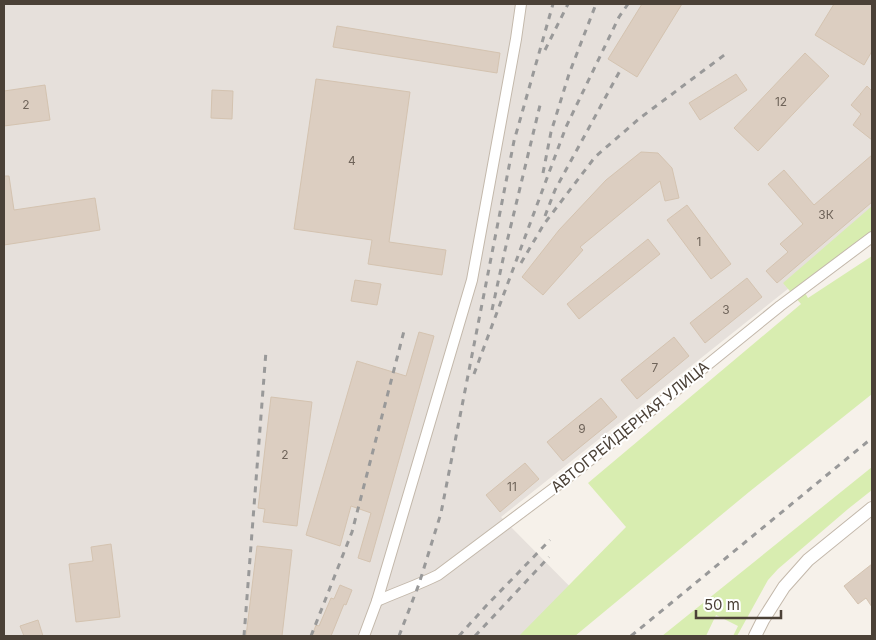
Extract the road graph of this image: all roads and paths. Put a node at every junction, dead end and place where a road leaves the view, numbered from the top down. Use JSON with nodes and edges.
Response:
{"nodes":[{"id":1,"x":521,"y":4,"type":"edge"},
{"id":2,"x":872,"y":237,"type":"edge"},
{"id":3,"x":872,"y":508,"type":"edge"},
{"id":4,"x":377,"y":601,"type":"junction"},
{"id":5,"x":364,"y":636,"type":"edge"},
{"id":6,"x":754,"y":636,"type":"edge"}],
"edges":[{"from":1,"to":4,"type":"street"},
{"from":2,"to":4,"type":"street","name":"АВТОГРЕЙДЕРНАЯ УЛИЦА"},
{"from":3,"to":6,"type":"street"},
{"from":4,"to":5,"type":"street"}]}
